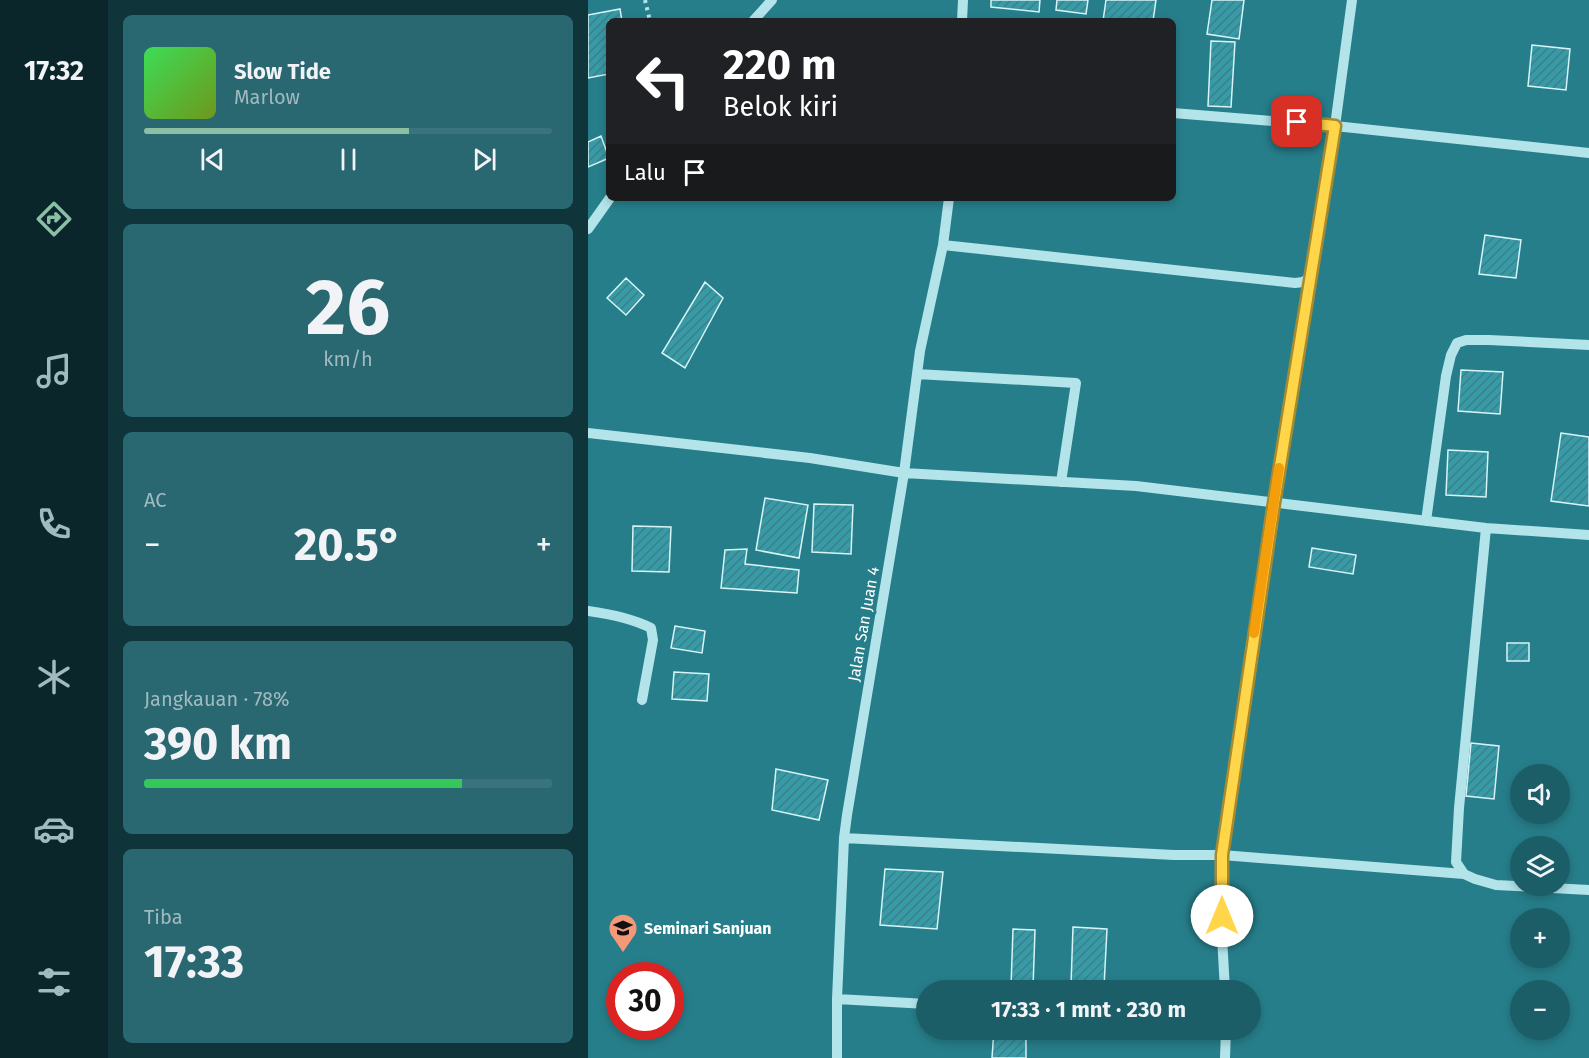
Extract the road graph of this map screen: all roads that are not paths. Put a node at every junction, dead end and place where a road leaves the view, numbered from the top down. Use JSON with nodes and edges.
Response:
{"nodes":[{"id":1,"x":772,"y":0,"type":"edge"},
{"id":2,"x":963,"y":0,"type":"edge"},
{"id":3,"x":1352,"y":0,"type":"edge"},
{"id":4,"x":756,"y":18,"type":"edge"},
{"id":5,"x":962,"y":18,"type":"edge"},
{"id":6,"x":1176,"y":113,"type":"edge"},
{"id":7,"x":1335,"y":126,"type":"junction"},
{"id":8,"x":1589,"y":153,"type":"edge"},
{"id":9,"x":608,"y":201,"type":"edge"},
{"id":10,"x":949,"y":201,"type":"edge"},
{"id":11,"x":588,"y":229,"type":"edge"},
{"id":12,"x":943,"y":245,"type":"junction"},
{"id":13,"x":1310,"y":277,"type":"junction"},
{"id":14,"x":1589,"y":345,"type":"edge"},
{"id":15,"x":917,"y":374,"type":"junction"},
{"id":16,"x":588,"y":433,"type":"edge"},
{"id":17,"x":904,"y":473,"type":"junction"},
{"id":18,"x":1061,"y":482,"type":"junction"},
{"id":19,"x":1274,"y":503,"type":"junction"},
{"id":20,"x":1426,"y":521,"type":"junction"},
{"id":21,"x":1486,"y":528,"type":"junction"},
{"id":22,"x":1589,"y":535,"type":"edge"},
{"id":23,"x":588,"y":611,"type":"edge"},
{"id":24,"x":642,"y":700,"type":"dead end"},
{"id":25,"x":844,"y":838,"type":"junction"},
{"id":26,"x":1222,"y":855,"type":"junction"},
{"id":27,"x":1464,"y":874,"type":"junction"},
{"id":28,"x":1589,"y":890,"type":"edge"},
{"id":29,"x":1224,"y":980,"type":"edge"},
{"id":30,"x":837,"y":999,"type":"junction"},
{"id":31,"x":916,"y":1003,"type":"edge"},
{"id":32,"x":1226,"y":1040,"type":"edge"},
{"id":33,"x":837,"y":1058,"type":"edge"},
{"id":34,"x":1225,"y":1058,"type":"edge"}],
"edges":[{"from":1,"to":4,"type":"street"},
{"from":2,"to":5,"type":"street"},
{"from":3,"to":7,"type":"street"},
{"from":6,"to":7,"type":"street"},
{"from":7,"to":8,"type":"street"},
{"from":7,"to":13,"type":"street"},
{"from":9,"to":11,"type":"street"},
{"from":10,"to":12,"type":"street","name":"Jalan San Juan 4"},
{"from":12,"to":13,"type":"street"},
{"from":12,"to":15,"type":"street","name":"Jalan San Juan 4"},
{"from":13,"to":19,"type":"street"},
{"from":14,"to":20,"type":"street"},
{"from":15,"to":17,"type":"street","name":"Jalan San Juan 4"},
{"from":15,"to":18,"type":"street"},
{"from":16,"to":17,"type":"street"},
{"from":17,"to":18,"type":"street"},
{"from":17,"to":25,"type":"street","name":"Jalan San Juan 4"},
{"from":18,"to":19,"type":"street"},
{"from":19,"to":20,"type":"street"},
{"from":19,"to":26,"type":"street"},
{"from":20,"to":21,"type":"street"},
{"from":21,"to":22,"type":"street"},
{"from":21,"to":27,"type":"street"},
{"from":23,"to":24,"type":"street"},
{"from":25,"to":26,"type":"street"},
{"from":25,"to":30,"type":"street","name":"Jalan San Juan 4"},
{"from":26,"to":27,"type":"street"},
{"from":26,"to":29,"type":"street"},
{"from":27,"to":28,"type":"street"},
{"from":30,"to":31,"type":"street"},
{"from":30,"to":33,"type":"street","name":"Jalan San Juan 4"},
{"from":32,"to":34,"type":"street"}]}
